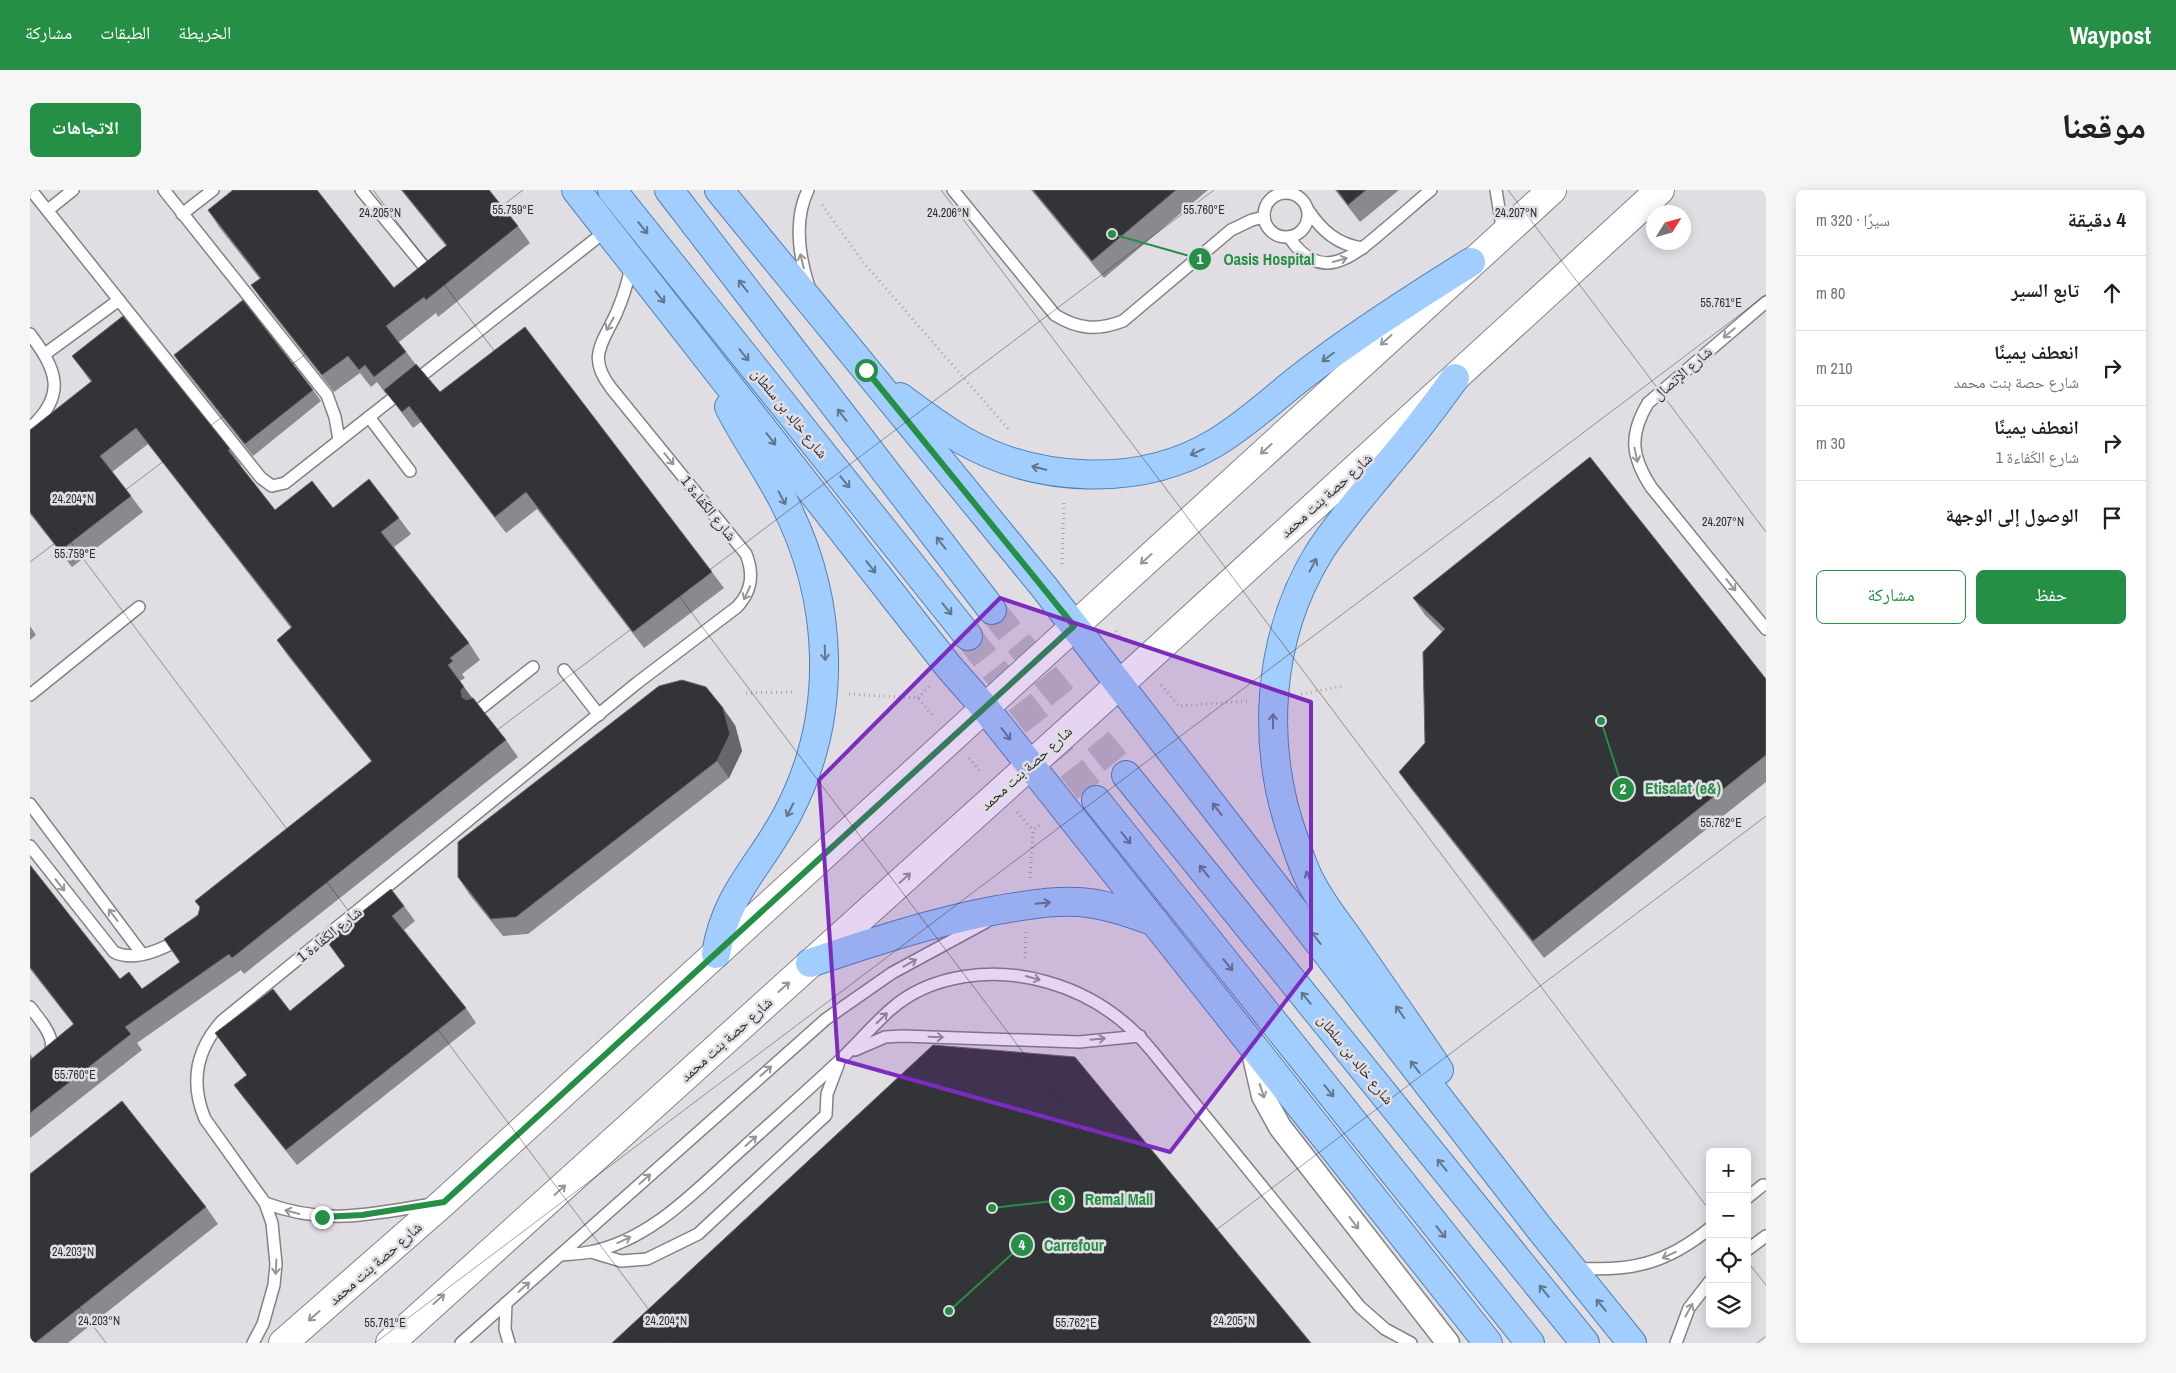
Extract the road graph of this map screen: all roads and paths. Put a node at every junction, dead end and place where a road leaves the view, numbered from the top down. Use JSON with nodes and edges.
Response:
{"nodes":[{"id":1,"x":31,"y":190,"type":"edge"},
{"id":2,"x":73,"y":190,"type":"edge"},
{"id":3,"x":164,"y":190,"type":"edge"},
{"id":4,"x":213,"y":190,"type":"edge"},
{"id":5,"x":361,"y":190,"type":"edge"},
{"id":6,"x":576,"y":190,"type":"edge"},
{"id":7,"x":612,"y":190,"type":"edge"},
{"id":8,"x":668,"y":190,"type":"edge"},
{"id":9,"x":719,"y":190,"type":"edge"},
{"id":10,"x":808,"y":190,"type":"edge"},
{"id":11,"x":953,"y":190,"type":"edge"},
{"id":12,"x":1431,"y":190,"type":"edge"},
{"id":13,"x":1496,"y":190,"type":"edge"},
{"id":14,"x":1552,"y":190,"type":"edge"},
{"id":15,"x":1660,"y":190,"type":"edge"},
{"id":16,"x":48,"y":210,"type":"junction"},
{"id":17,"x":1308,"y":210,"type":"junction"},
{"id":18,"x":182,"y":214,"type":"junction"},
{"id":19,"x":1264,"y":217,"type":"junction"},
{"id":20,"x":607,"y":230,"type":"junction"},
{"id":21,"x":1503,"y":234,"type":"junction"},
{"id":22,"x":1289,"y":237,"type":"junction"},
{"id":23,"x":1363,"y":248,"type":"junction"},
{"id":24,"x":632,"y":261,"type":"junction"},
{"id":25,"x":1471,"y":262,"type":"junction"},
{"id":26,"x":426,"y":270,"type":"edge"},
{"id":27,"x":119,"y":300,"type":"junction"},
{"id":28,"x":1766,"y":302,"type":"edge"},
{"id":29,"x":816,"y":308,"type":"junction"},
{"id":30,"x":30,"y":334,"type":"edge"},
{"id":31,"x":45,"y":354,"type":"junction"},
{"id":32,"x":710,"y":362,"type":"junction"},
{"id":33,"x":866,"y":370,"type":"junction"},
{"id":34,"x":1455,"y":378,"type":"junction"},
{"id":35,"x":369,"y":417,"type":"junction"},
{"id":36,"x":30,"y":428,"type":"edge"},
{"id":37,"x":339,"y":440,"type":"junction"},
{"id":38,"x":410,"y":471,"type":"dead end"},
{"id":39,"x":138,"y":607,"type":"dead end"},
{"id":40,"x":992,"y":610,"type":"tunnel mouth"},
{"id":41,"x":1074,"y":626,"type":"junction"},
{"id":42,"x":1766,"y":629,"type":"edge"},
{"id":43,"x":968,"y":636,"type":"tunnel mouth"},
{"id":44,"x":533,"y":668,"type":"dead end"},
{"id":45,"x":564,"y":670,"type":"dead end"},
{"id":46,"x":1120,"y":684,"type":"junction"},
{"id":47,"x":1343,"y":686,"type":"dead end"},
{"id":48,"x":30,"y":695,"type":"edge"},
{"id":49,"x":918,"y":698,"type":"dead end"},
{"id":50,"x":1274,"y":698,"type":"junction"},
{"id":51,"x":985,"y":708,"type":"junction"},
{"id":52,"x":480,"y":709,"type":"edge"},
{"id":53,"x":599,"y":714,"type":"junction"},
{"id":54,"x":952,"y":738,"type":"junction"},
{"id":55,"x":1030,"y":764,"type":"junction"},
{"id":56,"x":1126,"y":775,"type":"tunnel mouth"},
{"id":57,"x":999,"y":792,"type":"junction"},
{"id":58,"x":1096,"y":800,"type":"tunnel mouth"},
{"id":59,"x":30,"y":804,"type":"edge"},
{"id":60,"x":1033,"y":830,"type":"dead end"},
{"id":61,"x":30,"y":846,"type":"edge"},
{"id":62,"x":1008,"y":908,"type":"junction"},
{"id":63,"x":1155,"y":922,"type":"junction"},
{"id":64,"x":190,"y":934,"type":"edge"},
{"id":65,"x":142,"y":954,"type":"junction"},
{"id":66,"x":716,"y":954,"type":"junction"},
{"id":67,"x":810,"y":963,"type":"junction"},
{"id":68,"x":30,"y":1007,"type":"edge"},
{"id":69,"x":1140,"y":1036,"type":"junction"},
{"id":70,"x":1251,"y":1043,"type":"junction"},
{"id":71,"x":840,"y":1060,"type":"junction"},
{"id":72,"x":30,"y":1077,"type":"edge"},
{"id":73,"x":1763,"y":1185,"type":"dead end"},
{"id":74,"x":1751,"y":1195,"type":"edge"},
{"id":75,"x":444,"y":1202,"type":"junction"},
{"id":76,"x":265,"y":1203,"type":"junction"},
{"id":77,"x":1540,"y":1229,"type":"junction"},
{"id":78,"x":1706,"y":1231,"type":"edge"},
{"id":79,"x":1766,"y":1236,"type":"edge"},
{"id":80,"x":1751,"y":1247,"type":"edge"},
{"id":81,"x":590,"y":1252,"type":"junction"},
{"id":82,"x":560,"y":1255,"type":"junction"},
{"id":83,"x":1571,"y":1268,"type":"junction"},
{"id":84,"x":1708,"y":1283,"type":"edge"},
{"id":85,"x":506,"y":1303,"type":"junction"},
{"id":86,"x":253,"y":1343,"type":"edge"},
{"id":87,"x":283,"y":1343,"type":"edge"},
{"id":88,"x":390,"y":1343,"type":"edge"},
{"id":89,"x":461,"y":1343,"type":"edge"},
{"id":90,"x":509,"y":1343,"type":"edge"},
{"id":91,"x":1411,"y":1343,"type":"edge"},
{"id":92,"x":1448,"y":1343,"type":"edge"},
{"id":93,"x":1488,"y":1343,"type":"edge"},
{"id":94,"x":1530,"y":1343,"type":"edge"},
{"id":95,"x":1585,"y":1343,"type":"edge"},
{"id":96,"x":1632,"y":1343,"type":"edge"},
{"id":97,"x":1676,"y":1343,"type":"edge"}],
"edges":[{"from":1,"to":16,"type":"lane"},
{"from":2,"to":16,"type":"lane"},
{"from":3,"to":18,"type":"lane"},
{"from":4,"to":18,"type":"lane"},
{"from":5,"to":26,"type":"lane"},
{"from":6,"to":20,"type":"main road"},
{"from":7,"to":43,"type":"main road","name":"شارع خالِد بن سلطان","one_way":true},
{"from":40,"to":8,"type":"main road","one_way":true},
{"from":9,"to":29,"type":"main road"},
{"from":29,"to":10,"type":"lane","one_way":true},
{"from":11,"to":19,"type":"lane"},
{"from":12,"to":23,"type":"lane"},
{"from":13,"to":21,"type":"lane"},
{"from":14,"to":21,"type":"main road","name":"شارع حصة بنت محمد"},
{"from":15,"to":34,"type":"main road","name":"شارع حصة بنت محمد"},
{"from":16,"to":27,"type":"lane"},
{"from":17,"to":19,"type":"lane"},
{"from":17,"to":22,"type":"lane"},
{"from":17,"to":23,"type":"lane"},
{"from":18,"to":37,"type":"lane"},
{"from":19,"to":22,"type":"lane"},
{"from":20,"to":24,"type":"main road"},
{"from":20,"to":35,"type":"lane"},
{"from":21,"to":25,"type":"main road","name":"شارع حصة بنت محمد"},
{"from":22,"to":23,"type":"lane","one_way":true},
{"from":24,"to":32,"type":"main road","one_way":true},
{"from":24,"to":53,"type":"lane","name":"شارع الكَفاءة 1","one_way":true},
{"from":25,"to":33,"type":"main road","one_way":true},
{"from":25,"to":41,"type":"main road","name":"شارع حصة بنت محمد","one_way":true},
{"from":27,"to":31,"type":"lane"},
{"from":27,"to":37,"type":"lane"},
{"from":28,"to":42,"type":"lane","name":"شارع الإتصال","one_way":true},
{"from":29,"to":33,"type":"main road"},
{"from":30,"to":31,"type":"lane"},
{"from":31,"to":36,"type":"lane"},
{"from":32,"to":51,"type":"main road","one_way":true},
{"from":32,"to":66,"type":"main road","one_way":true},
{"from":33,"to":41,"type":"main road"},
{"from":34,"to":46,"type":"main road","name":"شارع حصة بنت محمد"},
{"from":50,"to":34,"type":"main road","one_way":true},
{"from":35,"to":37,"type":"lane"},
{"from":35,"to":38,"type":"lane"},
{"from":39,"to":48,"type":"lane"},
{"from":41,"to":46,"type":"main road"},
{"from":41,"to":51,"type":"main road","name":"شارع حصة بنت محمد"},
{"from":44,"to":52,"type":"lane"},
{"from":45,"to":53,"type":"lane"},
{"from":46,"to":55,"type":"main road","name":"شارع حصة بنت محمد"},
{"from":77,"to":46,"type":"main road","one_way":true},
{"from":47,"to":50,"type":"path"},
{"from":49,"to":54,"type":"path"},
{"from":77,"to":50,"type":"main road","one_way":true},
{"from":51,"to":54,"type":"main road","name":"شارع حصة بنت محمد"},
{"from":51,"to":55,"type":"main road","one_way":true},
{"from":53,"to":76,"type":"lane","name":"شارع الكَفاءة 1"},
{"from":54,"to":57,"type":"path"},
{"from":54,"to":66,"type":"main road","name":"شارع حصة بنت محمد"},
{"from":55,"to":57,"type":"main road","name":"شارع حصة بنت محمد"},
{"from":55,"to":63,"type":"main road"},
{"from":95,"to":56,"type":"main road","name":"شارع خالِد بن سلطان","one_way":true},
{"from":57,"to":60,"type":"path"},
{"from":67,"to":57,"type":"main road","name":"شارع حصة بنت محمد","one_way":true},
{"from":58,"to":94,"type":"main road","one_way":true},
{"from":65,"to":59,"type":"lane","one_way":true},
{"from":61,"to":65,"type":"lane","one_way":true},
{"from":62,"to":63,"type":"main road","one_way":true},
{"from":62,"to":67,"type":"main road"},
{"from":82,"to":62,"type":"lane","one_way":true},
{"from":63,"to":70,"type":"main road"},
{"from":64,"to":65,"type":"lane"},
{"from":66,"to":75,"type":"main road","name":"شارع حصة بنت محمد"},
{"from":88,"to":67,"type":"main road","name":"شارع حصة بنت محمد","one_way":true},
{"from":68,"to":72,"type":"lane"},
{"from":71,"to":69,"type":"lane","one_way":true},
{"from":71,"to":69,"type":"lane","one_way":true},
{"from":69,"to":91,"type":"lane"},
{"from":70,"to":92,"type":"street","one_way":true},
{"from":70,"to":93,"type":"main road"},
{"from":81,"to":71,"type":"lane","one_way":true},
{"from":71,"to":81,"type":"lane"},
{"from":73,"to":74,"type":"lane"},
{"from":75,"to":76,"type":"lane","one_way":true},
{"from":75,"to":87,"type":"main road","name":"شارع حصة بنت محمد","one_way":true},
{"from":76,"to":86,"type":"lane","name":"شارع الكَفاءة 1","one_way":true},
{"from":77,"to":83,"type":"main road"},
{"from":78,"to":83,"type":"lane","one_way":true},
{"from":79,"to":80,"type":"lane"},
{"from":81,"to":82,"type":"lane"},
{"from":85,"to":82,"type":"lane","one_way":true},
{"from":96,"to":83,"type":"main road","one_way":true},
{"from":97,"to":84,"type":"lane","one_way":true},
{"from":85,"to":89,"type":"lane"},
{"from":85,"to":90,"type":"lane"}]}
